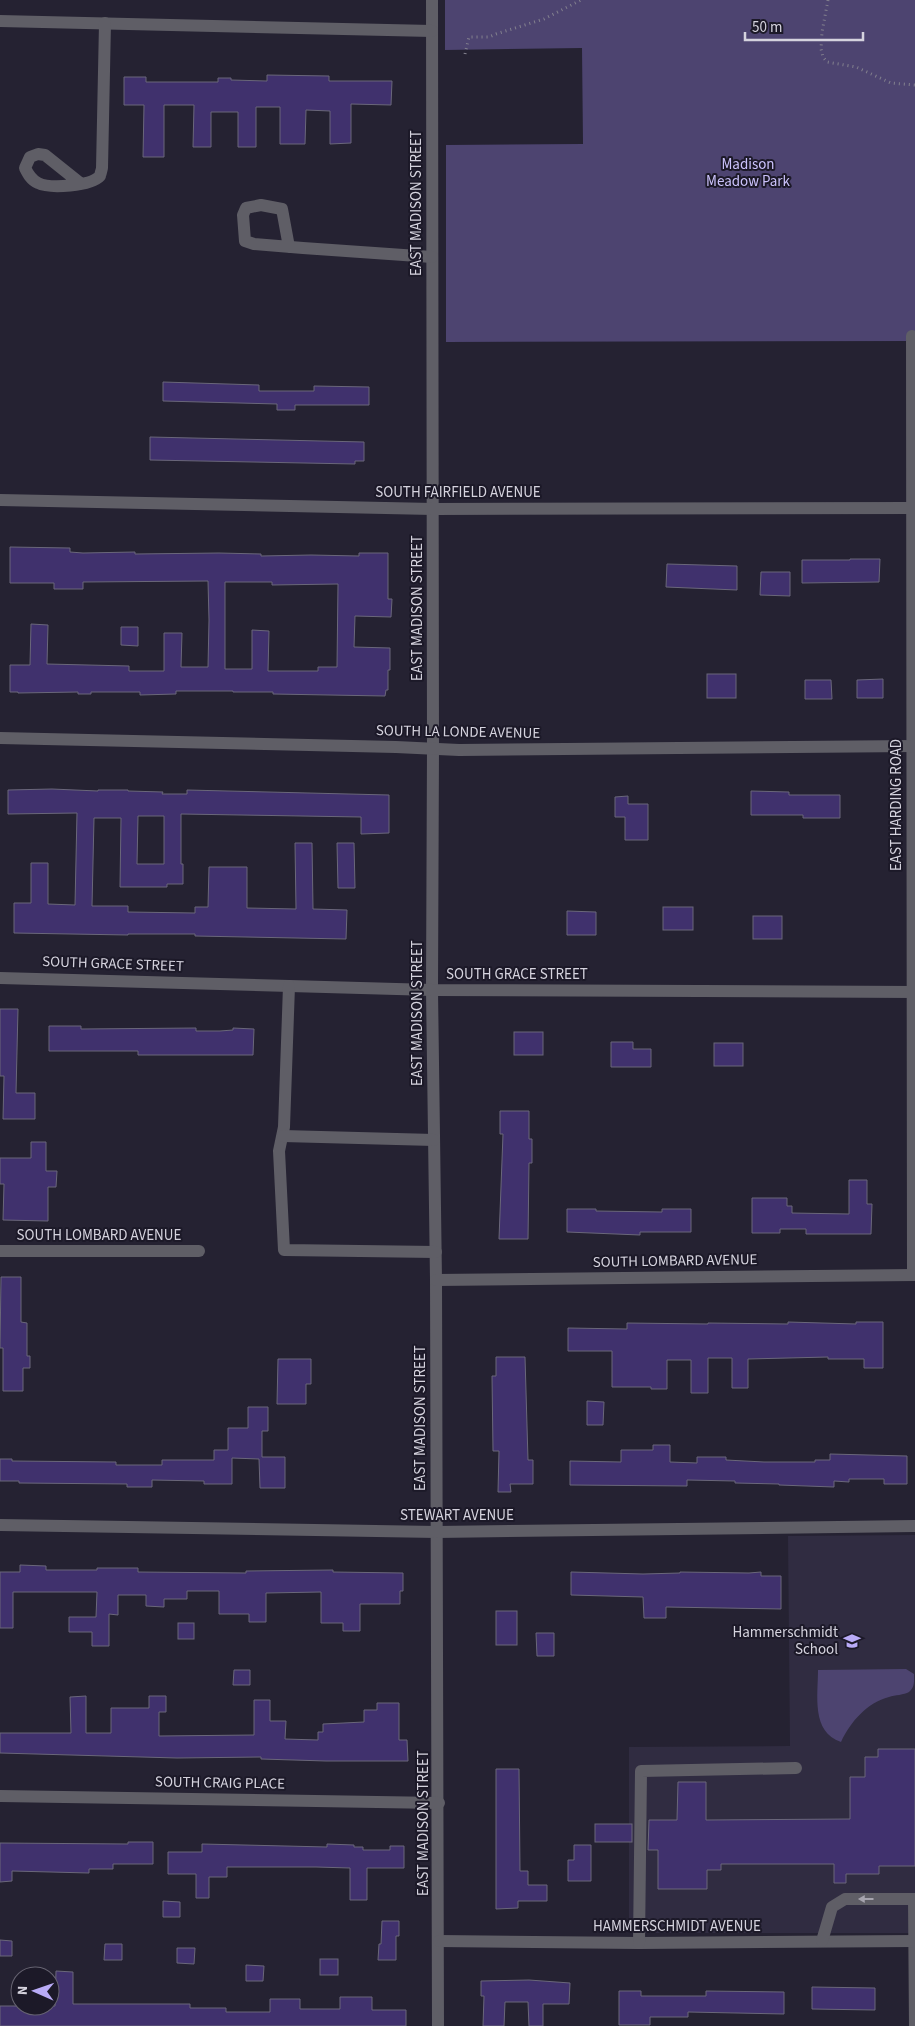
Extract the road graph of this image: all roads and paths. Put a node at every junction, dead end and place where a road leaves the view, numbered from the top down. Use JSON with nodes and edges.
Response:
{"nodes":[{"id":1,"x":432,"y":0,"type":"edge"},
{"id":2,"x":581,"y":0,"type":"edge"},
{"id":3,"x":828,"y":0,"type":"edge"},
{"id":4,"x":0,"y":21,"type":"edge"},
{"id":5,"x":104,"y":23,"type":"junction"},
{"id":6,"x":432,"y":31,"type":"junction"},
{"id":7,"x":465,"y":54,"type":"dead end"},
{"id":8,"x":915,"y":85,"type":"edge"},
{"id":9,"x":80,"y":183,"type":"dead end"},
{"id":10,"x":289,"y":247,"type":"dead end"},
{"id":11,"x":432,"y":257,"type":"junction"},
{"id":12,"x":912,"y":336,"type":"dead end"},
{"id":13,"x":0,"y":500,"type":"edge"},
{"id":14,"x":914,"y":508,"type":"edge"},
{"id":15,"x":433,"y":510,"type":"junction"},
{"id":16,"x":0,"y":738,"type":"edge"},
{"id":17,"x":914,"y":746,"type":"edge"},
{"id":18,"x":433,"y":748,"type":"junction"},
{"id":19,"x":0,"y":978,"type":"edge"},
{"id":20,"x":289,"y":986,"type":"junction"},
{"id":21,"x":432,"y":990,"type":"junction"},
{"id":22,"x":914,"y":992,"type":"edge"},
{"id":23,"x":914,"y":1126,"type":"edge"},
{"id":24,"x":282,"y":1136,"type":"junction"},
{"id":25,"x":434,"y":1140,"type":"junction"},
{"id":26,"x":0,"y":1251,"type":"edge"},
{"id":27,"x":199,"y":1251,"type":"dead end"},
{"id":28,"x":436,"y":1252,"type":"junction"},
{"id":29,"x":914,"y":1274,"type":"edge"},
{"id":30,"x":436,"y":1280,"type":"junction"},
{"id":31,"x":0,"y":1525,"type":"edge"},
{"id":32,"x":915,"y":1526,"type":"edge"},
{"id":33,"x":437,"y":1532,"type":"junction"},
{"id":34,"x":796,"y":1768,"type":"dead end"},
{"id":35,"x":0,"y":1796,"type":"edge"},
{"id":36,"x":439,"y":1803,"type":"junction"},
{"id":37,"x":914,"y":1899,"type":"edge"},
{"id":38,"x":915,"y":1940,"type":"edge"},
{"id":39,"x":439,"y":1941,"type":"junction"},
{"id":40,"x":822,"y":1941,"type":"junction"},
{"id":41,"x":639,"y":1943,"type":"junction"},
{"id":42,"x":438,"y":2026,"type":"edge"},
{"id":43,"x":914,"y":2026,"type":"edge"}],
"edges":[{"from":1,"to":6,"type":"street","name":"EAST MADISON STREET"},
{"from":2,"to":7,"type":"path"},
{"from":3,"to":8,"type":"path"},
{"from":4,"to":5,"type":"street"},
{"from":5,"to":6,"type":"street"},
{"from":5,"to":9,"type":"street"},
{"from":6,"to":11,"type":"street","name":"EAST MADISON STREET"},
{"from":10,"to":11,"type":"street"},
{"from":11,"to":15,"type":"street","name":"EAST MADISON STREET"},
{"from":12,"to":14,"type":"street","name":"EAST HARDING ROAD"},
{"from":13,"to":15,"type":"street","name":"SOUTH FAIRFIELD AVENUE"},
{"from":14,"to":15,"type":"street","name":"SOUTH FAIRFIELD AVENUE"},
{"from":14,"to":17,"type":"street","name":"EAST HARDING ROAD"},
{"from":15,"to":18,"type":"street","name":"EAST MADISON STREET"},
{"from":16,"to":18,"type":"street","name":"SOUTH LA LONDE AVENUE"},
{"from":17,"to":18,"type":"street","name":"SOUTH LA LONDE AVENUE"},
{"from":17,"to":22,"type":"street","name":"EAST HARDING ROAD"},
{"from":18,"to":21,"type":"street","name":"EAST MADISON STREET"},
{"from":19,"to":20,"type":"street","name":"SOUTH GRACE STREET"},
{"from":20,"to":21,"type":"street","name":"SOUTH GRACE STREET"},
{"from":20,"to":24,"type":"street"},
{"from":21,"to":22,"type":"street","name":"SOUTH GRACE STREET"},
{"from":21,"to":25,"type":"street","name":"EAST MADISON STREET"},
{"from":22,"to":23,"type":"street","name":"EAST HARDING ROAD"},
{"from":23,"to":29,"type":"street","name":"EAST HARDING ROAD"},
{"from":24,"to":25,"type":"street"},
{"from":24,"to":28,"type":"street"},
{"from":25,"to":28,"type":"street","name":"EAST MADISON STREET"},
{"from":26,"to":27,"type":"street","name":"SOUTH LOMBARD AVENUE"},
{"from":28,"to":30,"type":"street","name":"EAST MADISON STREET"},
{"from":29,"to":30,"type":"street","name":"SOUTH LOMBARD AVENUE"},
{"from":30,"to":33,"type":"street","name":"EAST MADISON STREET"},
{"from":31,"to":33,"type":"street","name":"STEWART AVENUE"},
{"from":32,"to":33,"type":"street","name":"STEWART AVENUE"},
{"from":33,"to":36,"type":"street","name":"EAST MADISON STREET"},
{"from":34,"to":41,"type":"street"},
{"from":35,"to":36,"type":"street","name":"SOUTH CRAIG PLACE"},
{"from":36,"to":39,"type":"street","name":"EAST MADISON STREET"},
{"from":37,"to":38,"type":"street"},
{"from":37,"to":40,"type":"street","one_way":true},
{"from":38,"to":40,"type":"street","name":"HAMMERSCHMIDT AVENUE"},
{"from":38,"to":43,"type":"street"},
{"from":39,"to":41,"type":"street","name":"HAMMERSCHMIDT AVENUE"},
{"from":39,"to":42,"type":"street","name":"EAST MADISON STREET"},
{"from":40,"to":41,"type":"street","name":"HAMMERSCHMIDT AVENUE"}]}
